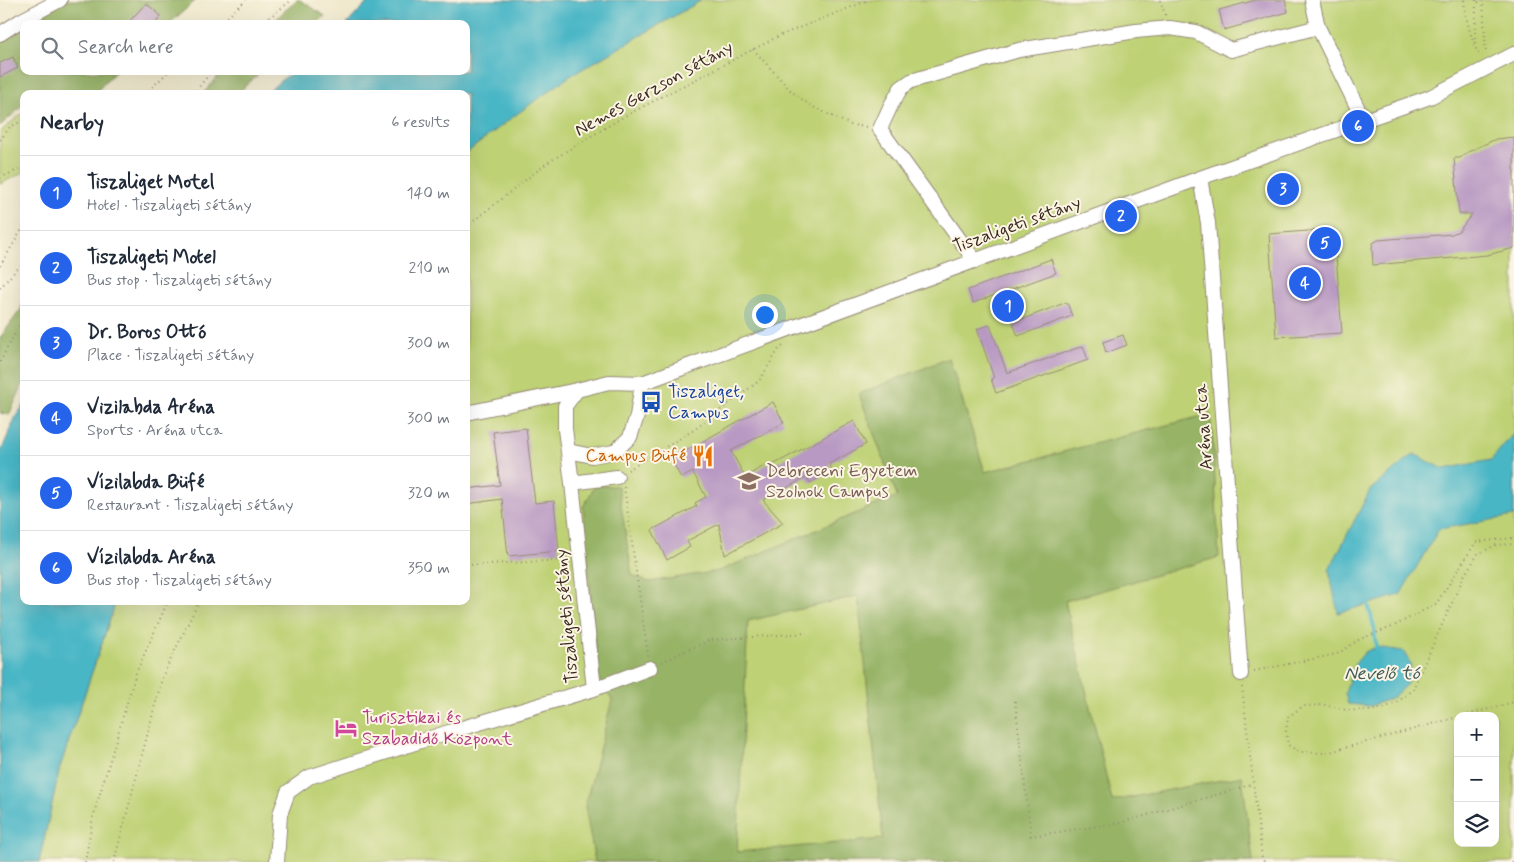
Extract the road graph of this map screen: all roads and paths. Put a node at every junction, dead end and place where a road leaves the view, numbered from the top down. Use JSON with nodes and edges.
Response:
{"nodes":[{"id":1,"x":60,"y":0,"type":"edge"},
{"id":2,"x":246,"y":0,"type":"edge"},
{"id":3,"x":292,"y":0,"type":"edge"},
{"id":4,"x":870,"y":0,"type":"edge"},
{"id":5,"x":1160,"y":0,"type":"edge"},
{"id":6,"x":1312,"y":0,"type":"edge"},
{"id":7,"x":1464,"y":0,"type":"edge"},
{"id":8,"x":1483,"y":0,"type":"edge"},
{"id":9,"x":1476,"y":1,"type":"edge"},
{"id":10,"x":22,"y":20,"type":"edge"},
{"id":11,"x":224,"y":20,"type":"edge"},
{"id":12,"x":266,"y":20,"type":"edge"},
{"id":13,"x":20,"y":21,"type":"edge"},
{"id":14,"x":1318,"y":27,"type":"junction"},
{"id":15,"x":1170,"y":28,"type":"junction"},
{"id":16,"x":0,"y":34,"type":"edge"},
{"id":17,"x":1475,"y":47,"type":"junction"},
{"id":18,"x":753,"y":49,"type":"junction"},
{"id":19,"x":1514,"y":54,"type":"edge"},
{"id":20,"x":1486,"y":68,"type":"junction"},
{"id":21,"x":165,"y":75,"type":"edge"},
{"id":22,"x":209,"y":75,"type":"edge"},
{"id":23,"x":149,"y":90,"type":"edge"},
{"id":24,"x":196,"y":90,"type":"edge"},
{"id":25,"x":1364,"y":120,"type":"junction"},
{"id":26,"x":20,"y":122,"type":"edge"},
{"id":27,"x":880,"y":129,"type":"junction"},
{"id":28,"x":0,"y":140,"type":"edge"},
{"id":29,"x":20,"y":169,"type":"edge"},
{"id":30,"x":0,"y":178,"type":"edge"},
{"id":31,"x":1200,"y":178,"type":"junction"},
{"id":32,"x":470,"y":224,"type":"edge"},
{"id":33,"x":20,"y":233,"type":"edge"},
{"id":34,"x":975,"y":261,"type":"junction"},
{"id":35,"x":0,"y":266,"type":"edge"},
{"id":36,"x":20,"y":267,"type":"edge"},
{"id":37,"x":0,"y":288,"type":"edge"},
{"id":38,"x":20,"y":324,"type":"edge"},
{"id":39,"x":784,"y":345,"type":"dead end"},
{"id":40,"x":0,"y":362,"type":"edge"},
{"id":41,"x":642,"y":383,"type":"junction"},
{"id":42,"x":577,"y":390,"type":"junction"},
{"id":43,"x":470,"y":412,"type":"edge"},
{"id":44,"x":568,"y":451,"type":"junction"},
{"id":45,"x":620,"y":476,"type":"junction"},
{"id":46,"x":572,"y":483,"type":"junction"},
{"id":47,"x":1514,"y":538,"type":"edge"},
{"id":48,"x":1514,"y":544,"type":"edge"},
{"id":49,"x":580,"y":560,"type":"junction"},
{"id":50,"x":470,"y":564,"type":"edge"},
{"id":51,"x":166,"y":605,"type":"edge"},
{"id":52,"x":197,"y":605,"type":"edge"},
{"id":53,"x":807,"y":633,"type":"dead end"},
{"id":54,"x":650,"y":668,"type":"junction"},
{"id":55,"x":1241,"y":674,"type":"junction"},
{"id":56,"x":594,"y":689,"type":"junction"},
{"id":57,"x":1015,"y":701,"type":"dead end"},
{"id":58,"x":1514,"y":702,"type":"edge"},
{"id":59,"x":1478,"y":712,"type":"edge"},
{"id":60,"x":1454,"y":718,"type":"edge"},
{"id":61,"x":1253,"y":784,"type":"junction"},
{"id":62,"x":85,"y":862,"type":"edge"},
{"id":63,"x":114,"y":862,"type":"edge"},
{"id":64,"x":277,"y":862,"type":"edge"},
{"id":65,"x":1264,"y":862,"type":"edge"}],
"edges":[{"from":1,"to":10,"type":"street"},
{"from":2,"to":11,"type":"path"},
{"from":3,"to":12,"type":"path"},
{"from":4,"to":18,"type":"path","name":"Nemes Gerzson sétány"},
{"from":5,"to":15,"type":"path"},
{"from":6,"to":14,"type":"street"},
{"from":7,"to":17,"type":"path"},
{"from":8,"to":9,"type":"path"},
{"from":8,"to":20,"type":"path"},
{"from":9,"to":17,"type":"path"},
{"from":13,"to":16,"type":"street"},
{"from":14,"to":15,"type":"street"},
{"from":14,"to":25,"type":"street"},
{"from":15,"to":27,"type":"street"},
{"from":17,"to":20,"type":"path"},
{"from":18,"to":27,"type":"path"},
{"from":18,"to":32,"type":"path","name":"Nemes Gerzson sétány"},
{"from":19,"to":20,"type":"street","name":"Tiszaligeti sétány"},
{"from":20,"to":25,"type":"street","name":"Tiszaligeti sétány"},
{"from":21,"to":23,"type":"path"},
{"from":22,"to":24,"type":"path"},
{"from":25,"to":31,"type":"street","name":"Tiszaligeti sétány"},
{"from":26,"to":28,"type":"path"},
{"from":27,"to":34,"type":"street"},
{"from":29,"to":30,"type":"path"},
{"from":31,"to":34,"type":"street","name":"Tiszaligeti sétány"},
{"from":31,"to":55,"type":"street","name":"Aréna utca"},
{"from":33,"to":35,"type":"path"},
{"from":34,"to":41,"type":"street","name":"Tiszaligeti sétány"},
{"from":36,"to":37,"type":"path"},
{"from":38,"to":40,"type":"path"},
{"from":39,"to":45,"type":"path"},
{"from":41,"to":42,"type":"street","name":"Tiszaligeti sétány"},
{"from":41,"to":44,"type":"street"},
{"from":42,"to":43,"type":"street","name":"Tiszaligeti sétány"},
{"from":42,"to":44,"type":"street","name":"Tiszaligeti sétány"},
{"from":44,"to":46,"type":"street","name":"Tiszaligeti sétány"},
{"from":45,"to":46,"type":"street"},
{"from":45,"to":54,"type":"path"},
{"from":46,"to":49,"type":"street","name":"Tiszaligeti sétány"},
{"from":47,"to":55,"type":"path"},
{"from":48,"to":60,"type":"path"},
{"from":49,"to":50,"type":"path"},
{"from":49,"to":56,"type":"street","name":"Tiszaligeti sétány"},
{"from":51,"to":62,"type":"path"},
{"from":52,"to":63,"type":"path"},
{"from":53,"to":54,"type":"path"},
{"from":54,"to":56,"type":"street"},
{"from":55,"to":61,"type":"path"},
{"from":56,"to":64,"type":"street","name":"Tiszaligeti sétány"},
{"from":57,"to":61,"type":"path"},
{"from":58,"to":59,"type":"path"},
{"from":61,"to":65,"type":"path"}]}
